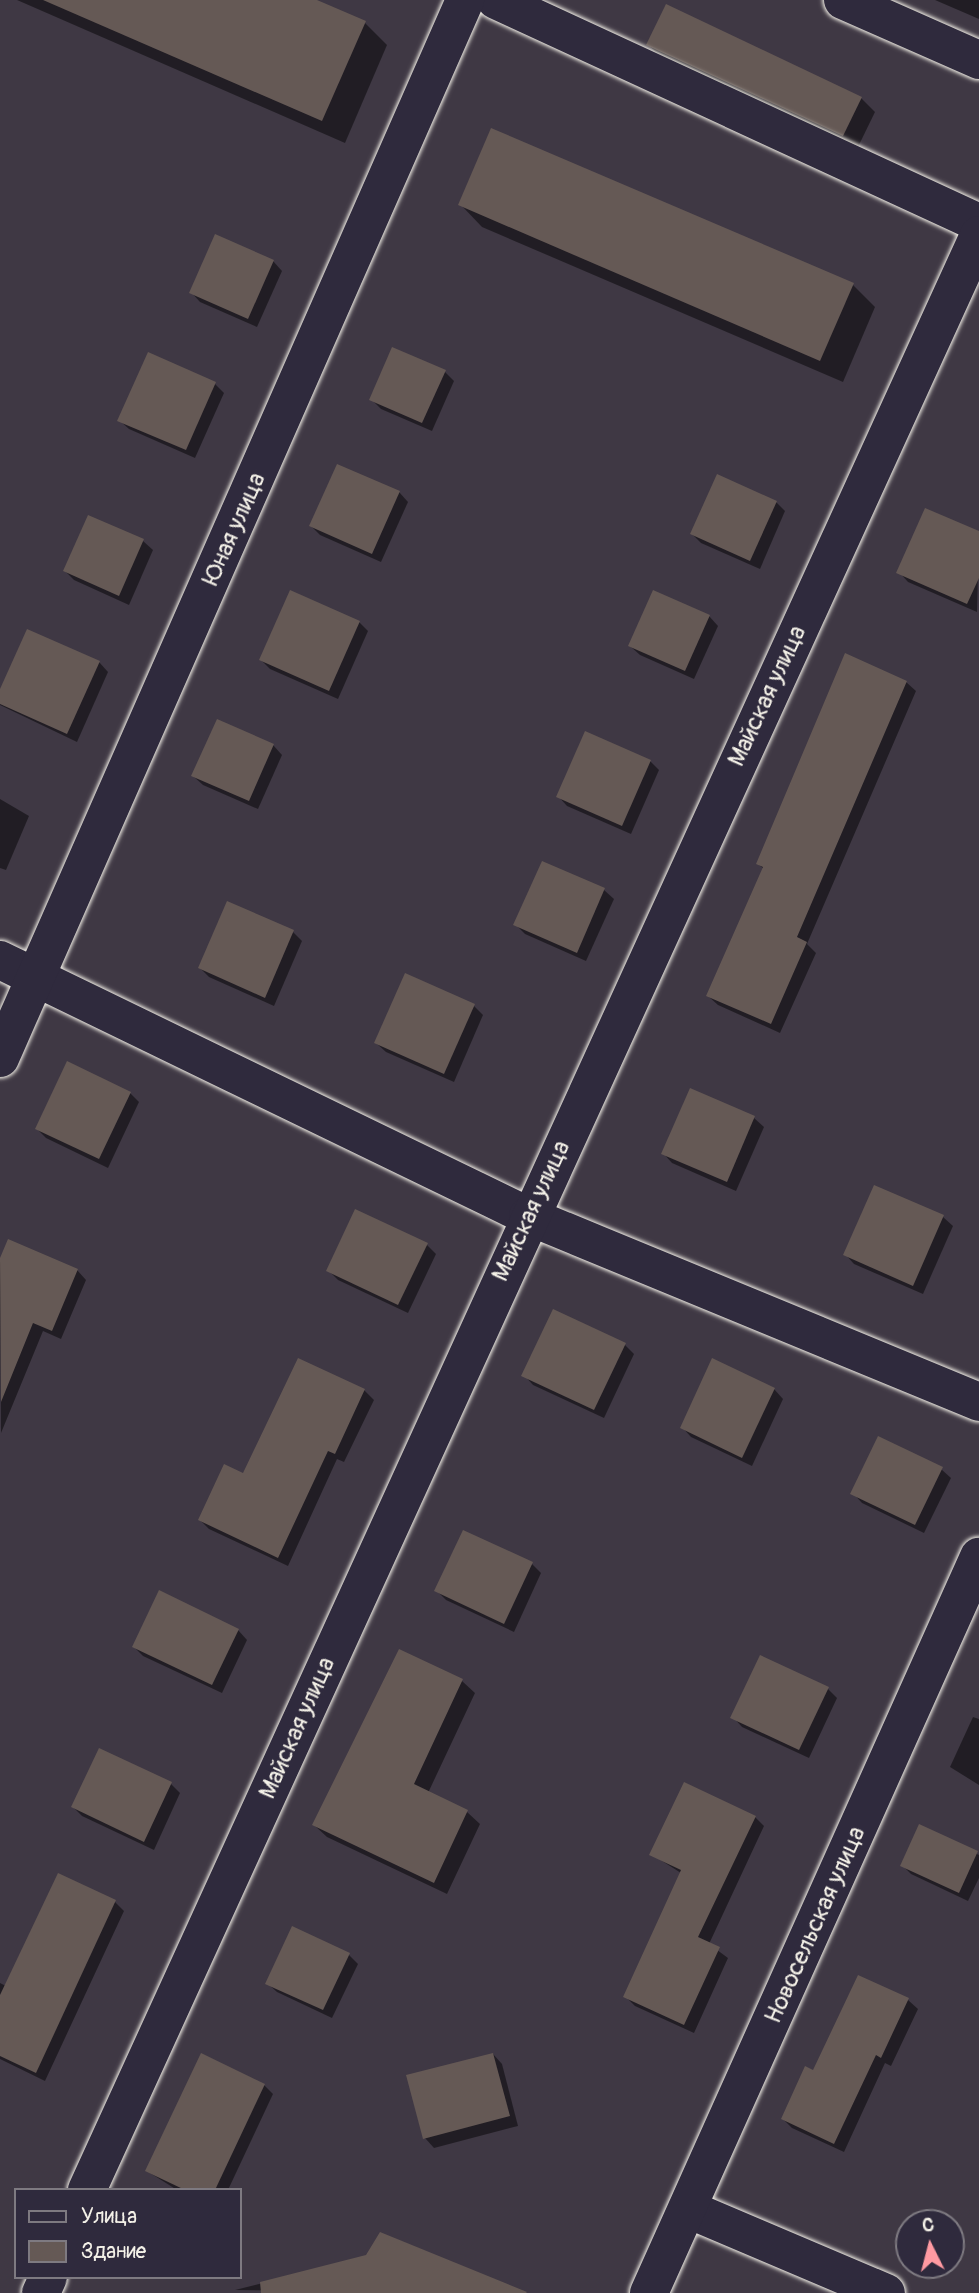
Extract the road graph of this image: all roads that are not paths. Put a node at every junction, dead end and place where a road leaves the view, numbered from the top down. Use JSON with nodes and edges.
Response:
{"nodes":[{"id":1,"x":465,"y":0,"type":"edge"},
{"id":2,"x":496,"y":0,"type":"edge"},
{"id":3,"x":843,"y":0,"type":"edge"},
{"id":4,"x":979,"y":60,"type":"edge"},
{"id":5,"x":979,"y":223,"type":"edge"},
{"id":6,"x":979,"y":235,"type":"edge"},
{"id":7,"x":0,"y":961,"type":"edge"},
{"id":8,"x":38,"y":978,"type":"junction"},
{"id":9,"x":0,"y":1058,"type":"edge"},
{"id":10,"x":528,"y":1216,"type":"junction"},
{"id":11,"x":979,"y":1402,"type":"edge"},
{"id":12,"x":979,"y":1557,"type":"edge"},
{"id":13,"x":88,"y":2188,"type":"edge"},
{"id":14,"x":688,"y":2209,"type":"junction"},
{"id":15,"x":649,"y":2293,"type":"edge"},
{"id":16,"x":886,"y":2293,"type":"edge"}],
"edges":[{"from":1,"to":8,"type":"street","name":"Юная улица"},
{"from":2,"to":5,"type":"street"},
{"from":3,"to":4,"type":"street"},
{"from":6,"to":10,"type":"street","name":"Майская улица"},
{"from":7,"to":8,"type":"street"},
{"from":8,"to":9,"type":"street","name":"Юная улица"},
{"from":8,"to":10,"type":"street"},
{"from":10,"to":11,"type":"street"},
{"from":10,"to":13,"type":"street","name":"Майская улица"},
{"from":12,"to":14,"type":"street","name":"Новосельская улица"},
{"from":14,"to":15,"type":"street","name":"Новосельская улица"},
{"from":14,"to":16,"type":"street"}]}
